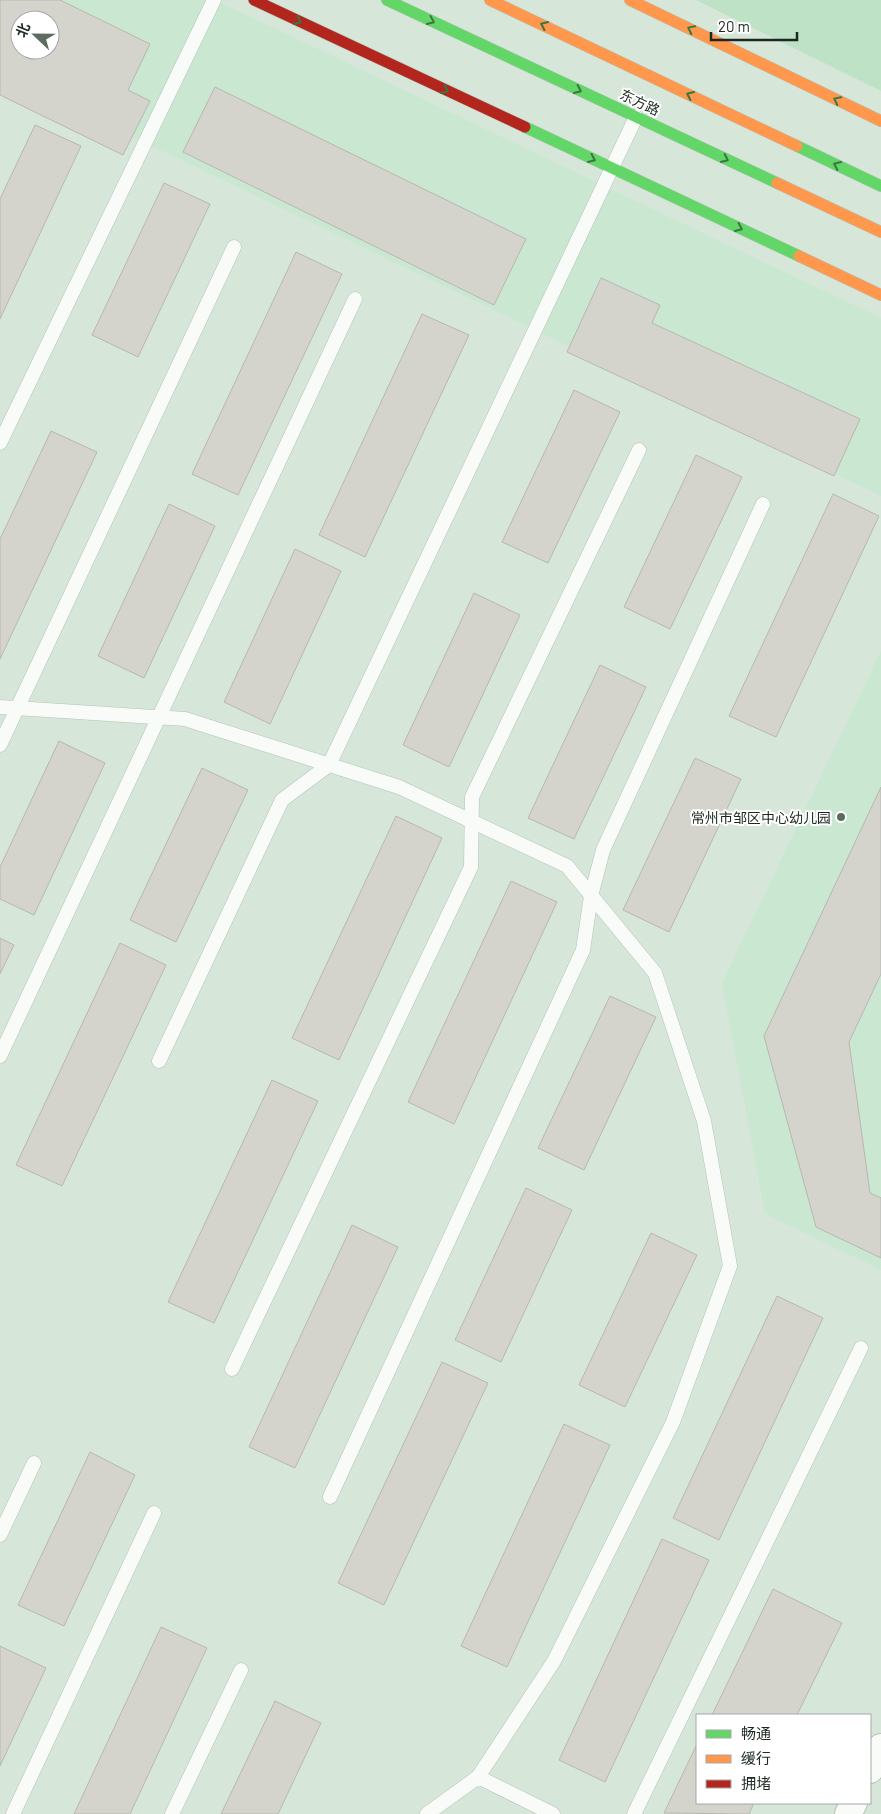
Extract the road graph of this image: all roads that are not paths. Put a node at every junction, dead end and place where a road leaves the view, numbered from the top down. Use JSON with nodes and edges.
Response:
{"nodes":[{"id":1,"x":214,"y":0,"type":"edge"},
{"id":2,"x":254,"y":0,"type":"edge"},
{"id":3,"x":387,"y":0,"type":"edge"},
{"id":4,"x":490,"y":0,"type":"edge"},
{"id":5,"x":630,"y":0,"type":"edge"},
{"id":6,"x":636,"y":117,"type":"junction"},
{"id":7,"x":881,"y":121,"type":"edge"},
{"id":8,"x":612,"y":168,"type":"junction"},
{"id":9,"x":881,"y":186,"type":"edge"},
{"id":10,"x":881,"y":232,"type":"edge"},
{"id":11,"x":234,"y":247,"type":"dead end"},
{"id":12,"x":881,"y":295,"type":"edge"},
{"id":13,"x":355,"y":299,"type":"dead end"},
{"id":14,"x":0,"y":443,"type":"edge"},
{"id":15,"x":639,"y":450,"type":"dead end"},
{"id":16,"x":763,"y":504,"type":"dead end"},
{"id":17,"x":0,"y":707,"type":"edge"},
{"id":18,"x":18,"y":708,"type":"junction"},
{"id":19,"x":159,"y":717,"type":"junction"},
{"id":20,"x":0,"y":745,"type":"edge"},
{"id":21,"x":329,"y":765,"type":"junction"},
{"id":22,"x":472,"y":822,"type":"junction"},
{"id":23,"x":591,"y":896,"type":"junction"},
{"id":24,"x":0,"y":1056,"type":"edge"},
{"id":25,"x":159,"y":1061,"type":"dead end"},
{"id":26,"x":860,"y":1348,"type":"dead end"},
{"id":27,"x":232,"y":1369,"type":"dead end"},
{"id":28,"x":34,"y":1463,"type":"dead end"},
{"id":29,"x":330,"y":1497,"type":"dead end"},
{"id":30,"x":154,"y":1513,"type":"dead end"},
{"id":31,"x":0,"y":1535,"type":"edge"},
{"id":32,"x":241,"y":1670,"type":"dead end"},
{"id":33,"x":881,"y":1747,"type":"edge"},
{"id":34,"x":871,"y":1768,"type":"edge"},
{"id":35,"x":478,"y":1777,"type":"junction"},
{"id":36,"x":13,"y":1814,"type":"edge"},
{"id":37,"x":172,"y":1814,"type":"edge"},
{"id":38,"x":427,"y":1814,"type":"edge"},
{"id":39,"x":553,"y":1814,"type":"edge"},
{"id":40,"x":634,"y":1814,"type":"edge"}],
"edges":[{"from":1,"to":14,"type":"lane"},
{"from":2,"to":8,"type":"main road","one_way":true},
{"from":3,"to":6,"type":"main road","name":"东方路","one_way":true},
{"from":9,"to":4,"type":"main road","name":"东方路","one_way":true},
{"from":7,"to":5,"type":"main road","one_way":true},
{"from":6,"to":8,"type":"lane"},
{"from":6,"to":10,"type":"main road","name":"东方路","one_way":true},
{"from":8,"to":12,"type":"main road","one_way":true},
{"from":8,"to":21,"type":"lane"},
{"from":11,"to":18,"type":"lane"},
{"from":13,"to":19,"type":"lane"},
{"from":15,"to":22,"type":"lane"},
{"from":16,"to":23,"type":"lane"},
{"from":17,"to":18,"type":"lane"},
{"from":18,"to":19,"type":"lane"},
{"from":18,"to":20,"type":"lane"},
{"from":19,"to":21,"type":"lane"},
{"from":19,"to":24,"type":"lane"},
{"from":21,"to":22,"type":"lane"},
{"from":21,"to":25,"type":"lane"},
{"from":22,"to":23,"type":"lane"},
{"from":22,"to":27,"type":"lane"},
{"from":23,"to":29,"type":"lane"},
{"from":23,"to":35,"type":"lane"},
{"from":26,"to":40,"type":"lane"},
{"from":28,"to":31,"type":"lane"},
{"from":30,"to":36,"type":"lane"},
{"from":32,"to":37,"type":"lane"},
{"from":33,"to":34,"type":"street"},
{"from":35,"to":38,"type":"lane"},
{"from":35,"to":39,"type":"lane"}]}
